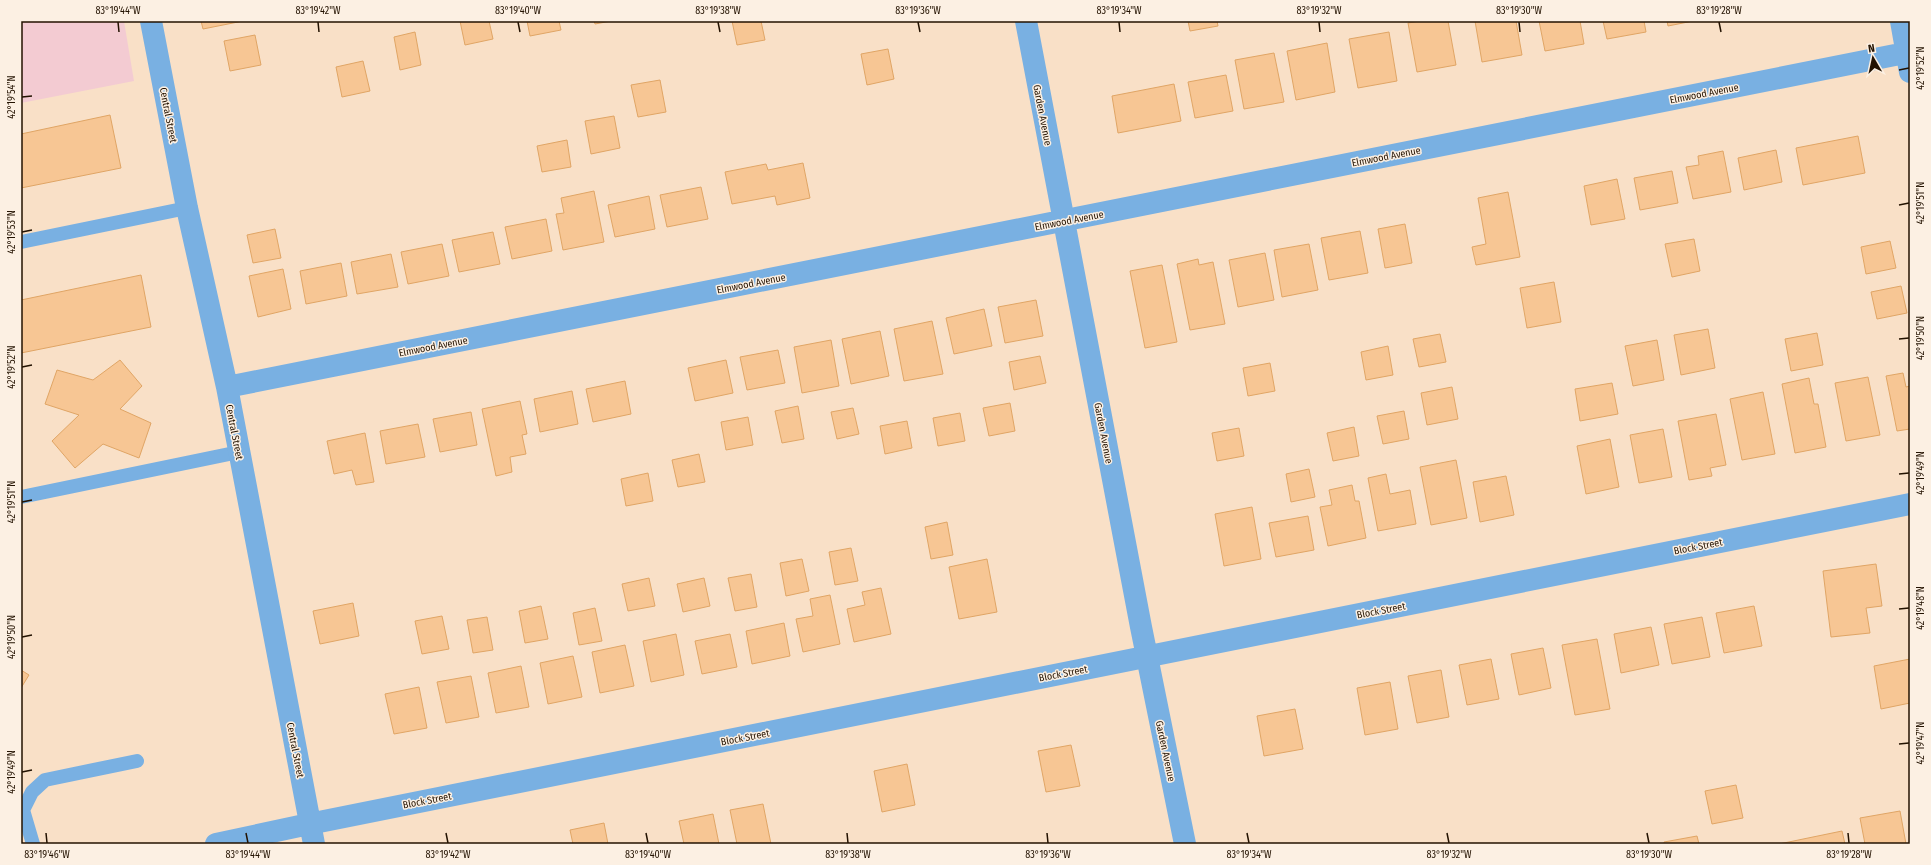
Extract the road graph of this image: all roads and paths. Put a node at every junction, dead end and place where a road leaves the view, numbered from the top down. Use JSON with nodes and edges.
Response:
{"nodes":[{"id":1,"x":151,"y":21,"type":"edge"},
{"id":2,"x":1026,"y":21,"type":"edge"},
{"id":3,"x":1901,"y":21,"type":"edge"},
{"id":4,"x":1909,"y":59,"type":"edge"},
{"id":5,"x":187,"y":208,"type":"junction"},
{"id":6,"x":1063,"y":221,"type":"junction"},
{"id":7,"x":21,"y":242,"type":"edge"},
{"id":8,"x":227,"y":387,"type":"junction"},
{"id":9,"x":239,"y":452,"type":"junction"},
{"id":10,"x":22,"y":494,"type":"edge"},
{"id":11,"x":1910,"y":504,"type":"edge"},
{"id":12,"x":1147,"y":656,"type":"junction"},
{"id":13,"x":137,"y":761,"type":"dead end"},
{"id":14,"x":22,"y":810,"type":"edge"},
{"id":15,"x":312,"y":834,"type":"edge"},
{"id":16,"x":33,"y":844,"type":"edge"},
{"id":17,"x":216,"y":844,"type":"edge"},
{"id":18,"x":1185,"y":844,"type":"edge"}],
"edges":[{"from":1,"to":5,"type":"street","name":"Central Street"},
{"from":2,"to":6,"type":"street","name":"Garden Avenue"},
{"from":3,"to":4,"type":"street"},
{"from":4,"to":6,"type":"street","name":"Elmwood Avenue"},
{"from":5,"to":7,"type":"lane"},
{"from":5,"to":8,"type":"street","name":"Central Street"},
{"from":6,"to":8,"type":"street","name":"Elmwood Avenue"},
{"from":6,"to":12,"type":"street","name":"Garden Avenue"},
{"from":8,"to":9,"type":"street","name":"Central Street"},
{"from":9,"to":10,"type":"lane"},
{"from":9,"to":15,"type":"street","name":"Central Street"},
{"from":11,"to":12,"type":"street","name":"Block Street"},
{"from":12,"to":15,"type":"street","name":"Block Street"},
{"from":12,"to":18,"type":"street","name":"Garden Avenue"},
{"from":13,"to":14,"type":"lane"},
{"from":14,"to":16,"type":"lane"},
{"from":15,"to":17,"type":"street","name":"Block Street"}]}
